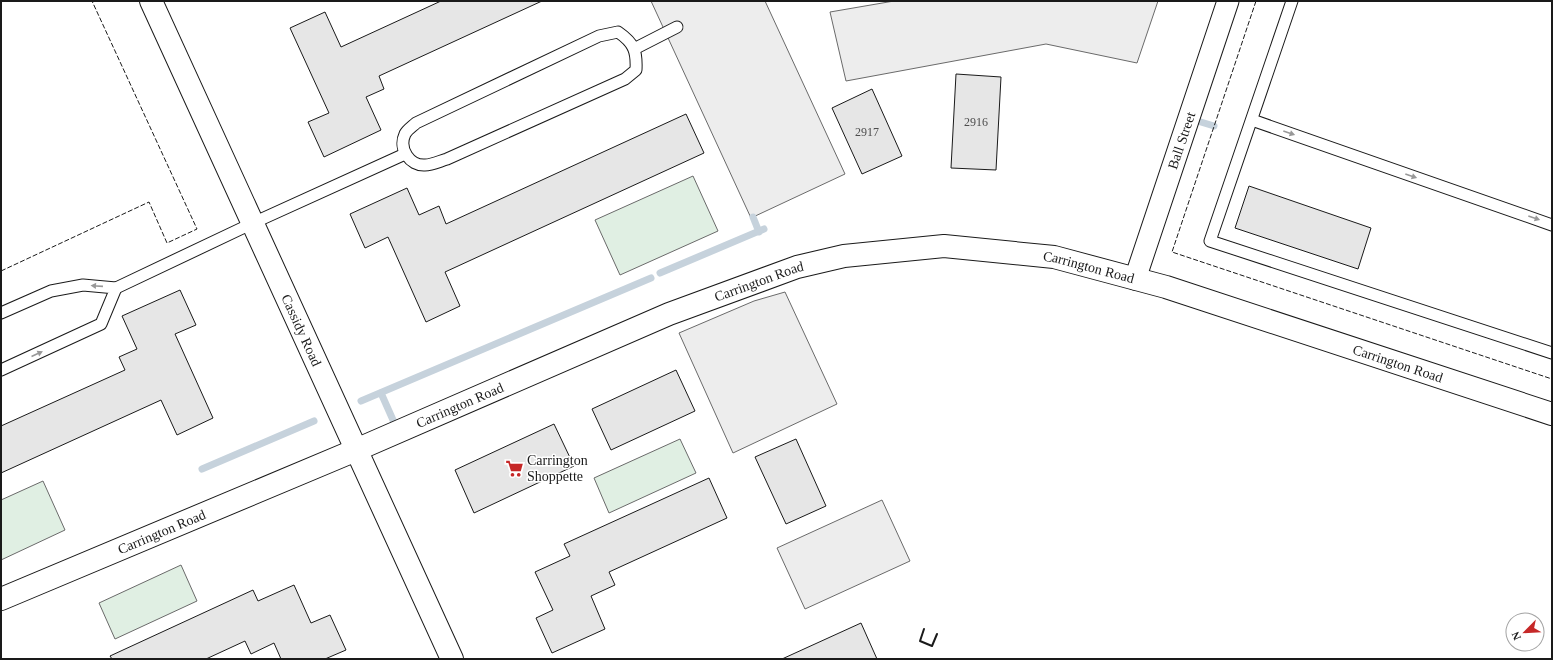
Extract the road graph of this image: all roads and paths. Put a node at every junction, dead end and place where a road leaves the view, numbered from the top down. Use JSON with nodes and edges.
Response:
{"nodes":[{"id":1,"x":151,"y":1,"type":"edge"},
{"id":2,"x":1228,"y":1,"type":"edge"},
{"id":3,"x":1292,"y":1,"type":"edge"},
{"id":4,"x":677,"y":27,"type":"dead end"},
{"id":5,"x":634,"y":49,"type":"junction"},
{"id":6,"x":1252,"y":120,"type":"junction"},
{"id":7,"x":405,"y":154,"type":"junction"},
{"id":8,"x":253,"y":223,"type":"junction"},
{"id":9,"x":1552,"y":225,"type":"edge"},
{"id":10,"x":1135,"y":279,"type":"junction"},
{"id":11,"x":116,"y":288,"type":"junction"},
{"id":12,"x":1,"y":312,"type":"edge"},
{"id":13,"x":1552,"y":353,"type":"edge"},
{"id":14,"x":1,"y":370,"type":"edge"},
{"id":15,"x":1552,"y":414,"type":"edge"},
{"id":16,"x":356,"y":450,"type":"junction"},
{"id":17,"x":1,"y":599,"type":"edge"},
{"id":18,"x":452,"y":659,"type":"edge"}],
"edges":[{"from":1,"to":8,"type":"street","name":"Cassidy Road"},
{"from":2,"to":10,"type":"street","name":"Ball Street"},
{"from":3,"to":6,"type":"lane"},
{"from":4,"to":5,"type":"lane"},
{"from":5,"to":7,"type":"lane"},
{"from":5,"to":7,"type":"lane"},
{"from":6,"to":9,"type":"lane","one_way":true},
{"from":6,"to":13,"type":"lane"},
{"from":7,"to":8,"type":"lane"},
{"from":8,"to":11,"type":"lane"},
{"from":8,"to":16,"type":"street","name":"Cassidy Road"},
{"from":10,"to":15,"type":"street","name":"Carrington Road"},
{"from":10,"to":16,"type":"street","name":"Carrington Road"},
{"from":11,"to":12,"type":"lane","one_way":true},
{"from":14,"to":11,"type":"lane","one_way":true},
{"from":16,"to":17,"type":"street","name":"Carrington Road"},
{"from":16,"to":18,"type":"street","name":"Cassidy Road"}]}
